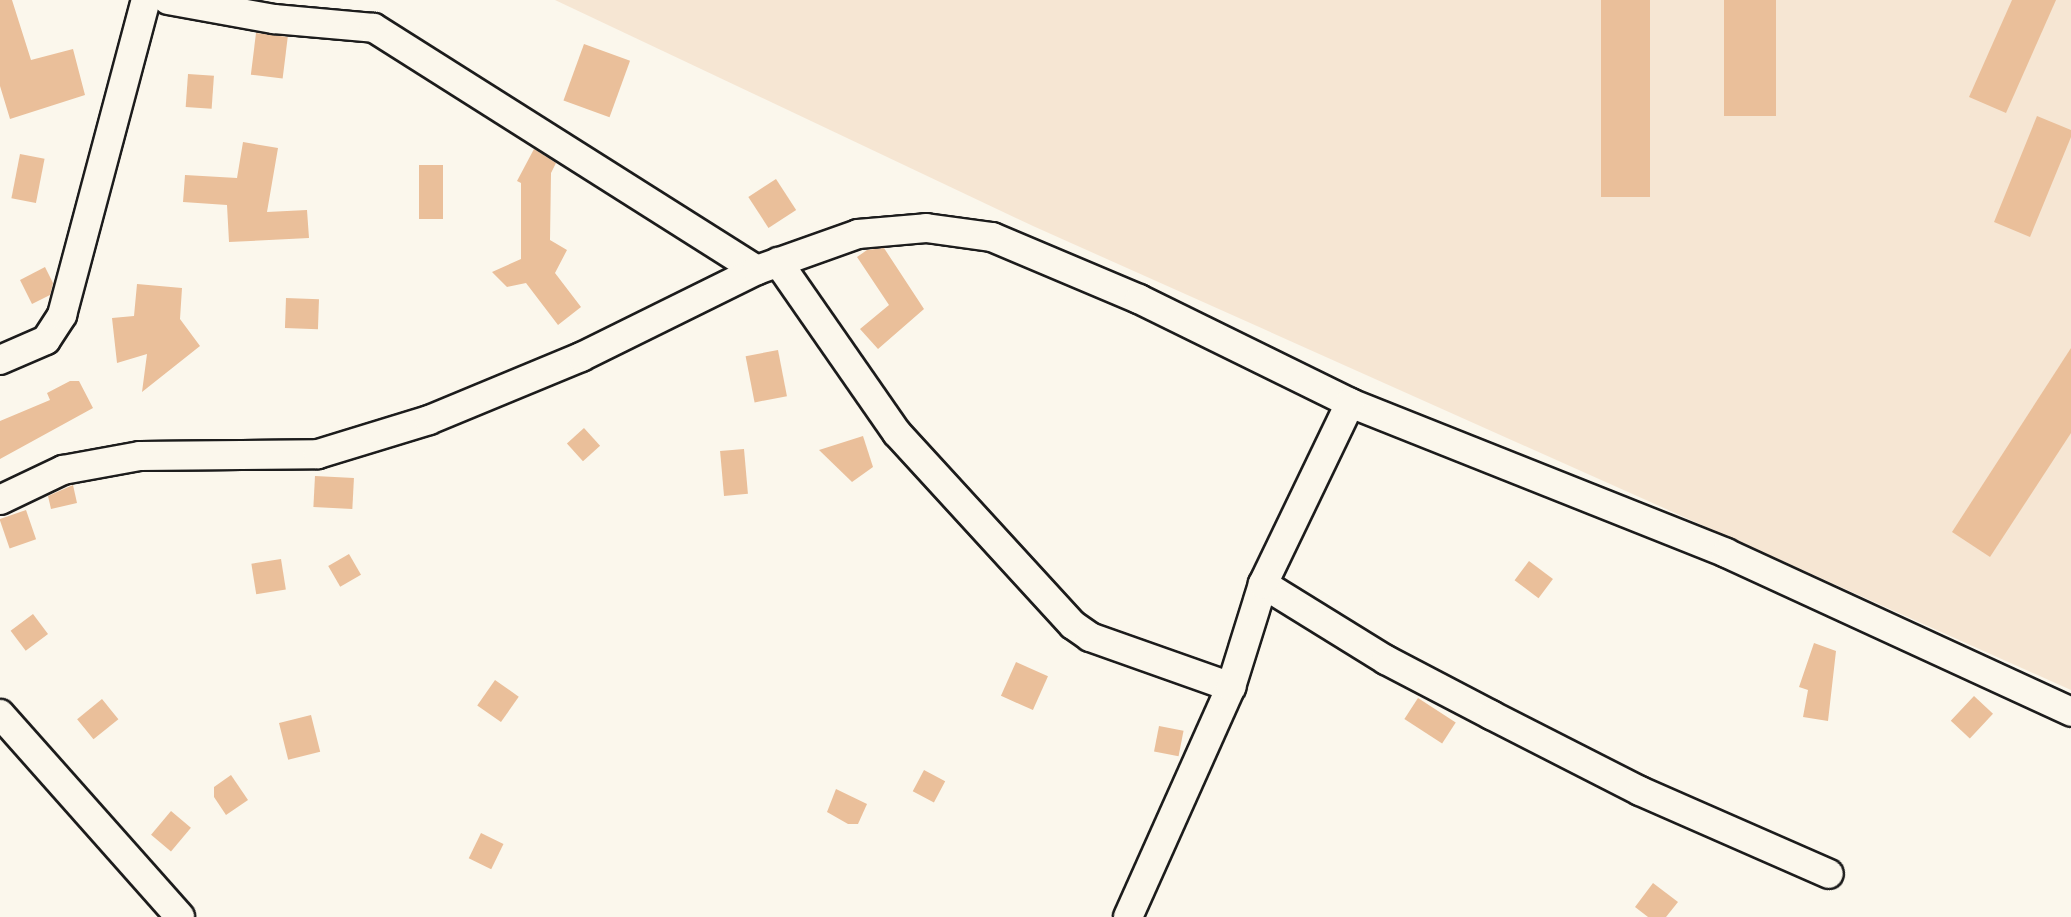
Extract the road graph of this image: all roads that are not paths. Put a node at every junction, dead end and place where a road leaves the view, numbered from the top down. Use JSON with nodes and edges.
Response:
{"nodes":[{"id":1,"x":146,"y":0,"type":"edge"},
{"id":2,"x":168,"y":0,"type":"edge"},
{"id":3,"x":768,"y":266,"type":"junction"},
{"id":4,"x":0,"y":360,"type":"edge"},
{"id":5,"x":1350,"y":403,"type":"junction"},
{"id":6,"x":0,"y":500,"type":"edge"},
{"id":7,"x":1263,"y":584,"type":"junction"},
{"id":8,"x":1231,"y":687,"type":"junction"},
{"id":9,"x":2071,"y":712,"type":"edge"},
{"id":10,"x":0,"y":714,"type":"edge"},
{"id":11,"x":1829,"y":874,"type":"dead end"},
{"id":12,"x":180,"y":917,"type":"edge"},
{"id":13,"x":1128,"y":917,"type":"edge"}],
"edges":[{"from":1,"to":4,"type":"street"},
{"from":2,"to":3,"type":"street"},
{"from":3,"to":5,"type":"street"},
{"from":3,"to":6,"type":"street"},
{"from":3,"to":8,"type":"street"},
{"from":5,"to":7,"type":"street"},
{"from":5,"to":9,"type":"street"},
{"from":7,"to":8,"type":"street"},
{"from":7,"to":11,"type":"street"},
{"from":8,"to":13,"type":"street"},
{"from":10,"to":12,"type":"street"}]}
